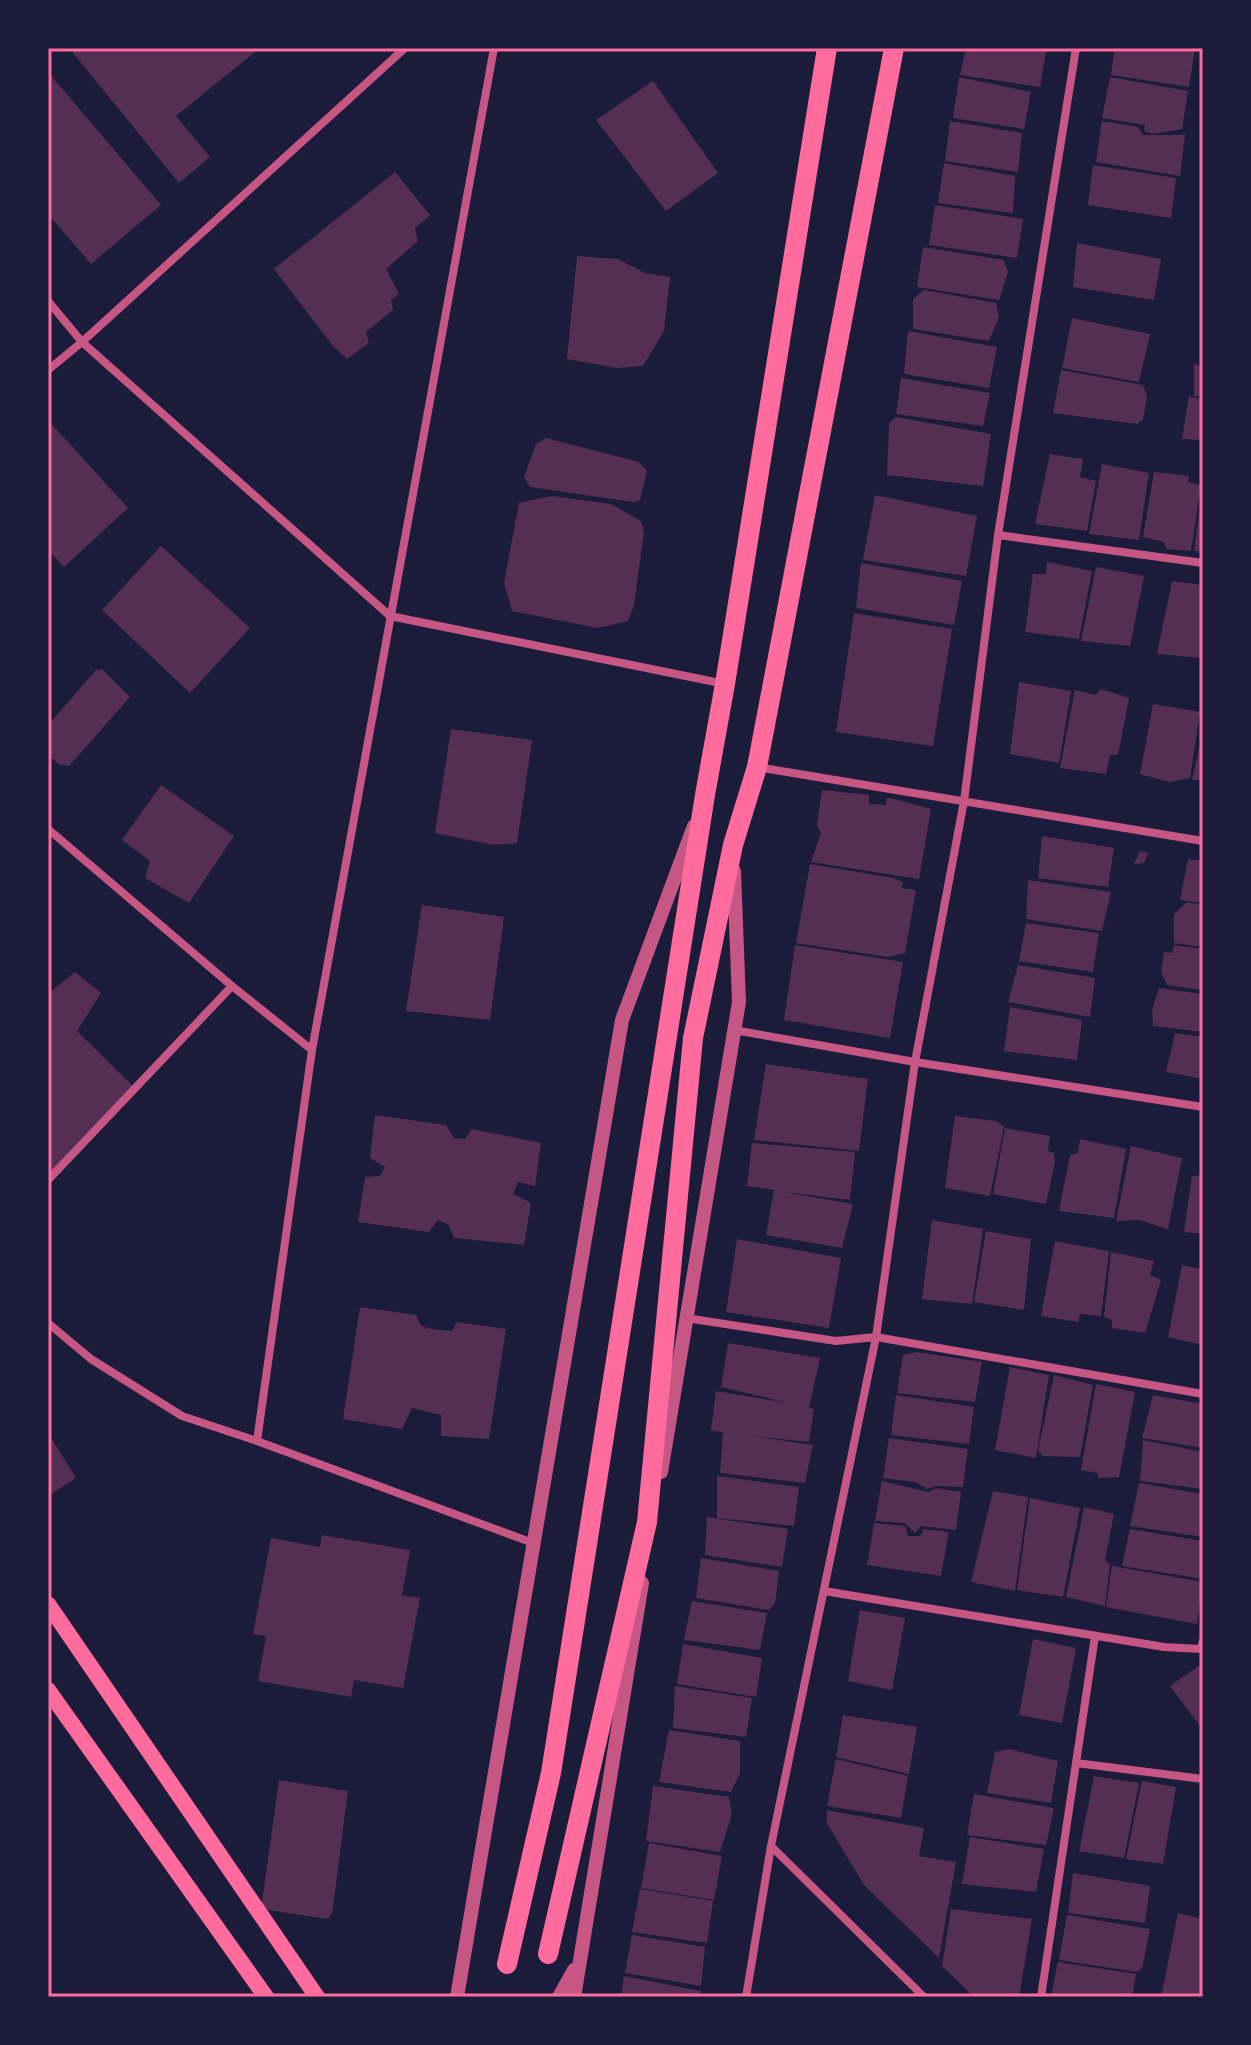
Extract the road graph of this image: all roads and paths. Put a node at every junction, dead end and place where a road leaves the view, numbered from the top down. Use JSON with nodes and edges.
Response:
{"nodes":[{"id":1,"x":405,"y":48,"type":"edge"},
{"id":2,"x":494,"y":48,"type":"edge"},
{"id":3,"x":827,"y":48,"type":"edge"},
{"id":4,"x":894,"y":48,"type":"edge"},
{"id":5,"x":1076,"y":48,"type":"edge"},
{"id":6,"x":48,"y":301,"type":"edge"},
{"id":7,"x":82,"y":342,"type":"junction"},
{"id":8,"x":48,"y":370,"type":"edge"},
{"id":9,"x":998,"y":535,"type":"junction"},
{"id":10,"x":1203,"y":563,"type":"edge"},
{"id":11,"x":390,"y":616,"type":"junction"},
{"id":12,"x":725,"y":684,"type":"junction"},
{"id":13,"x":757,"y":767,"type":"junction"},
{"id":14,"x":705,"y":795,"type":"junction"},
{"id":15,"x":964,"y":801,"type":"junction"},
{"id":16,"x":48,"y":829,"type":"edge"},
{"id":17,"x":1203,"y":841,"type":"edge"},
{"id":18,"x":733,"y":845,"type":"junction"},
{"id":19,"x":232,"y":986,"type":"junction"},
{"id":20,"x":734,"y":1030,"type":"junction"},
{"id":21,"x":312,"y":1050,"type":"junction"},
{"id":22,"x":915,"y":1062,"type":"junction"},
{"id":23,"x":1203,"y":1107,"type":"edge"},
{"id":24,"x":48,"y":1180,"type":"edge"},
{"id":25,"x":686,"y":1318,"type":"junction"},
{"id":26,"x":48,"y":1323,"type":"edge"},
{"id":27,"x":876,"y":1337,"type":"junction"},
{"id":28,"x":1203,"y":1394,"type":"edge"},
{"id":29,"x":257,"y":1441,"type":"junction"},
{"id":30,"x":533,"y":1543,"type":"junction"},
{"id":31,"x":824,"y":1591,"type":"junction"},
{"id":32,"x":48,"y":1604,"type":"edge"},
{"id":33,"x":1095,"y":1636,"type":"junction"},
{"id":34,"x":1203,"y":1641,"type":"edge"},
{"id":35,"x":48,"y":1690,"type":"edge"},
{"id":36,"x":1076,"y":1763,"type":"junction"},
{"id":37,"x":1203,"y":1779,"type":"edge"},
{"id":38,"x":771,"y":1846,"type":"junction"},
{"id":39,"x":548,"y":1954,"type":"dead end"},
{"id":40,"x":580,"y":1957,"type":"junction"},
{"id":41,"x":507,"y":1964,"type":"dead end"},
{"id":42,"x":459,"y":1990,"type":"edge"},
{"id":43,"x":266,"y":1997,"type":"edge"},
{"id":44,"x":317,"y":1997,"type":"edge"},
{"id":45,"x":471,"y":1997,"type":"edge"},
{"id":46,"x":559,"y":1997,"type":"edge"},
{"id":47,"x":574,"y":1997,"type":"edge"},
{"id":48,"x":746,"y":1997,"type":"edge"},
{"id":49,"x":924,"y":1997,"type":"edge"},
{"id":50,"x":1041,"y":1997,"type":"edge"}],
"edges":[{"from":1,"to":7,"type":"street"},
{"from":2,"to":11,"type":"street"},
{"from":3,"to":12,"type":"main road"},
{"from":4,"to":13,"type":"main road"},
{"from":5,"to":9,"type":"street"},
{"from":6,"to":7,"type":"street"},
{"from":7,"to":8,"type":"street"},
{"from":7,"to":11,"type":"street"},
{"from":9,"to":10,"type":"street"},
{"from":9,"to":15,"type":"street"},
{"from":11,"to":12,"type":"street"},
{"from":11,"to":21,"type":"street"},
{"from":12,"to":14,"type":"main road"},
{"from":13,"to":15,"type":"street"},
{"from":13,"to":18,"type":"main road"},
{"from":14,"to":30,"type":"street"},
{"from":14,"to":41,"type":"main road"},
{"from":15,"to":17,"type":"street"},
{"from":15,"to":22,"type":"street"},
{"from":16,"to":19,"type":"street"},
{"from":18,"to":20,"type":"street"},
{"from":18,"to":39,"type":"main road"},
{"from":19,"to":21,"type":"street"},
{"from":19,"to":24,"type":"street"},
{"from":20,"to":22,"type":"street"},
{"from":20,"to":25,"type":"street"},
{"from":21,"to":29,"type":"street"},
{"from":22,"to":23,"type":"street"},
{"from":22,"to":27,"type":"street"},
{"from":25,"to":27,"type":"street"},
{"from":25,"to":40,"type":"street"},
{"from":26,"to":29,"type":"street"},
{"from":27,"to":28,"type":"street"},
{"from":27,"to":31,"type":"street"},
{"from":29,"to":30,"type":"street"},
{"from":30,"to":42,"type":"street"},
{"from":31,"to":33,"type":"street"},
{"from":31,"to":38,"type":"street"},
{"from":32,"to":44,"type":"main road"},
{"from":33,"to":34,"type":"street"},
{"from":33,"to":36,"type":"street"},
{"from":35,"to":43,"type":"main road"},
{"from":36,"to":37,"type":"street"},
{"from":36,"to":50,"type":"street"},
{"from":38,"to":48,"type":"street"},
{"from":38,"to":49,"type":"street"},
{"from":40,"to":46,"type":"street"},
{"from":40,"to":47,"type":"street"},
{"from":42,"to":45,"type":"street"}]}
